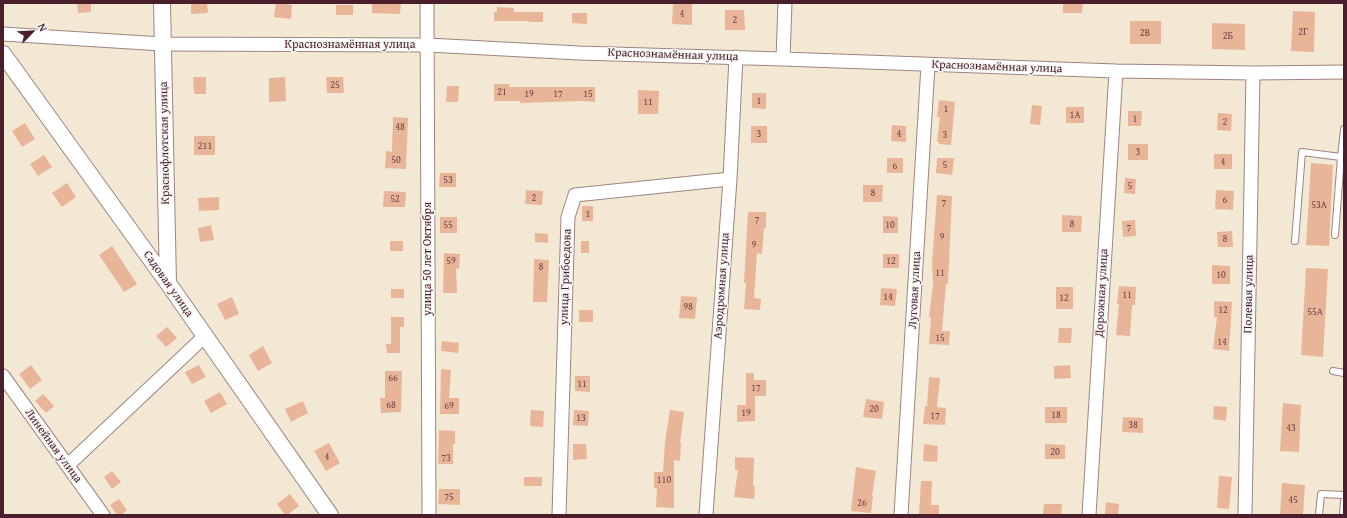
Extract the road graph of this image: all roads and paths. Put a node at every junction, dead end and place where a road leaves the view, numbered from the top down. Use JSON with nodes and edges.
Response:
{"nodes":[{"id":1,"x":162,"y":3,"type":"edge"},
{"id":2,"x":427,"y":3,"type":"edge"},
{"id":3,"x":785,"y":3,"type":"edge"},
{"id":4,"x":3,"y":34,"type":"edge"},
{"id":5,"x":162,"y":44,"type":"junction"},
{"id":6,"x":428,"y":45,"type":"junction"},
{"id":7,"x":3,"y":54,"type":"edge"},
{"id":8,"x":736,"y":57,"type":"junction"},
{"id":9,"x":783,"y":59,"type":"junction"},
{"id":10,"x":928,"y":65,"type":"junction"},
{"id":11,"x":1116,"y":71,"type":"junction"},
{"id":12,"x":1344,"y":72,"type":"edge"},
{"id":13,"x":1253,"y":73,"type":"junction"},
{"id":14,"x":1344,"y":129,"type":"edge"},
{"id":15,"x":1342,"y":157,"type":"edge"},
{"id":16,"x":730,"y":179,"type":"junction"},
{"id":17,"x":1335,"y":235,"type":"dead end"},
{"id":18,"x":1295,"y":241,"type":"dead end"},
{"id":19,"x":168,"y":283,"type":"junction"},
{"id":20,"x":205,"y":336,"type":"junction"},
{"id":21,"x":1333,"y":370,"type":"dead end"},
{"id":22,"x":1344,"y":373,"type":"edge"},
{"id":23,"x":3,"y":376,"type":"edge"},
{"id":24,"x":68,"y":465,"type":"junction"},
{"id":25,"x":1344,"y":495,"type":"edge"},
{"id":26,"x":1344,"y":501,"type":"edge"},
{"id":27,"x":103,"y":515,"type":"edge"},
{"id":28,"x":330,"y":515,"type":"edge"},
{"id":29,"x":429,"y":515,"type":"edge"},
{"id":30,"x":559,"y":515,"type":"edge"},
{"id":31,"x":706,"y":515,"type":"edge"},
{"id":32,"x":901,"y":515,"type":"edge"},
{"id":33,"x":1089,"y":515,"type":"edge"},
{"id":34,"x":1245,"y":515,"type":"edge"},
{"id":35,"x":1319,"y":515,"type":"edge"},
{"id":36,"x":1343,"y":515,"type":"edge"}],
"edges":[{"from":1,"to":5,"type":"street","name":"Краснофлотская улица"},
{"from":2,"to":6,"type":"street","name":"улица 50 лет Октября"},
{"from":3,"to":9,"type":"street"},
{"from":4,"to":5,"type":"street","name":"Краснознамённая улица"},
{"from":5,"to":6,"type":"street","name":"Краснознамённая улица"},
{"from":5,"to":19,"type":"street","name":"Краснофлотская улица"},
{"from":6,"to":8,"type":"street","name":"Краснознамённая улица"},
{"from":6,"to":29,"type":"street","name":"улица 50 лет Октября"},
{"from":7,"to":19,"type":"street","name":"Садовая улица"},
{"from":8,"to":9,"type":"street","name":"Краснознамённая улица"},
{"from":8,"to":16,"type":"street","name":"Аэродромная улица"},
{"from":9,"to":10,"type":"street","name":"Краснознамённая улица"},
{"from":10,"to":11,"type":"street","name":"Краснознамённая улица"},
{"from":10,"to":32,"type":"street","name":"Луговая улица"},
{"from":11,"to":13,"type":"street","name":"Краснознамённая улица"},
{"from":11,"to":33,"type":"street","name":"Дорожная улица"},
{"from":12,"to":13,"type":"street","name":"Краснознамённая улица"},
{"from":13,"to":34,"type":"street","name":"Полевая улица"},
{"from":14,"to":15,"type":"lane"},
{"from":15,"to":17,"type":"lane"},
{"from":15,"to":18,"type":"lane"},
{"from":16,"to":30,"type":"street","name":"улица Грибоедова"},
{"from":16,"to":31,"type":"street","name":"Аэродромная улица"},
{"from":19,"to":20,"type":"street","name":"Садовая улица"},
{"from":20,"to":24,"type":"street"},
{"from":20,"to":28,"type":"street","name":"Садовая улица"},
{"from":21,"to":22,"type":"lane"},
{"from":23,"to":24,"type":"street","name":"Линейная улица"},
{"from":24,"to":27,"type":"street","name":"Линейная улица"},
{"from":25,"to":35,"type":"lane"},
{"from":26,"to":36,"type":"lane"}]}
